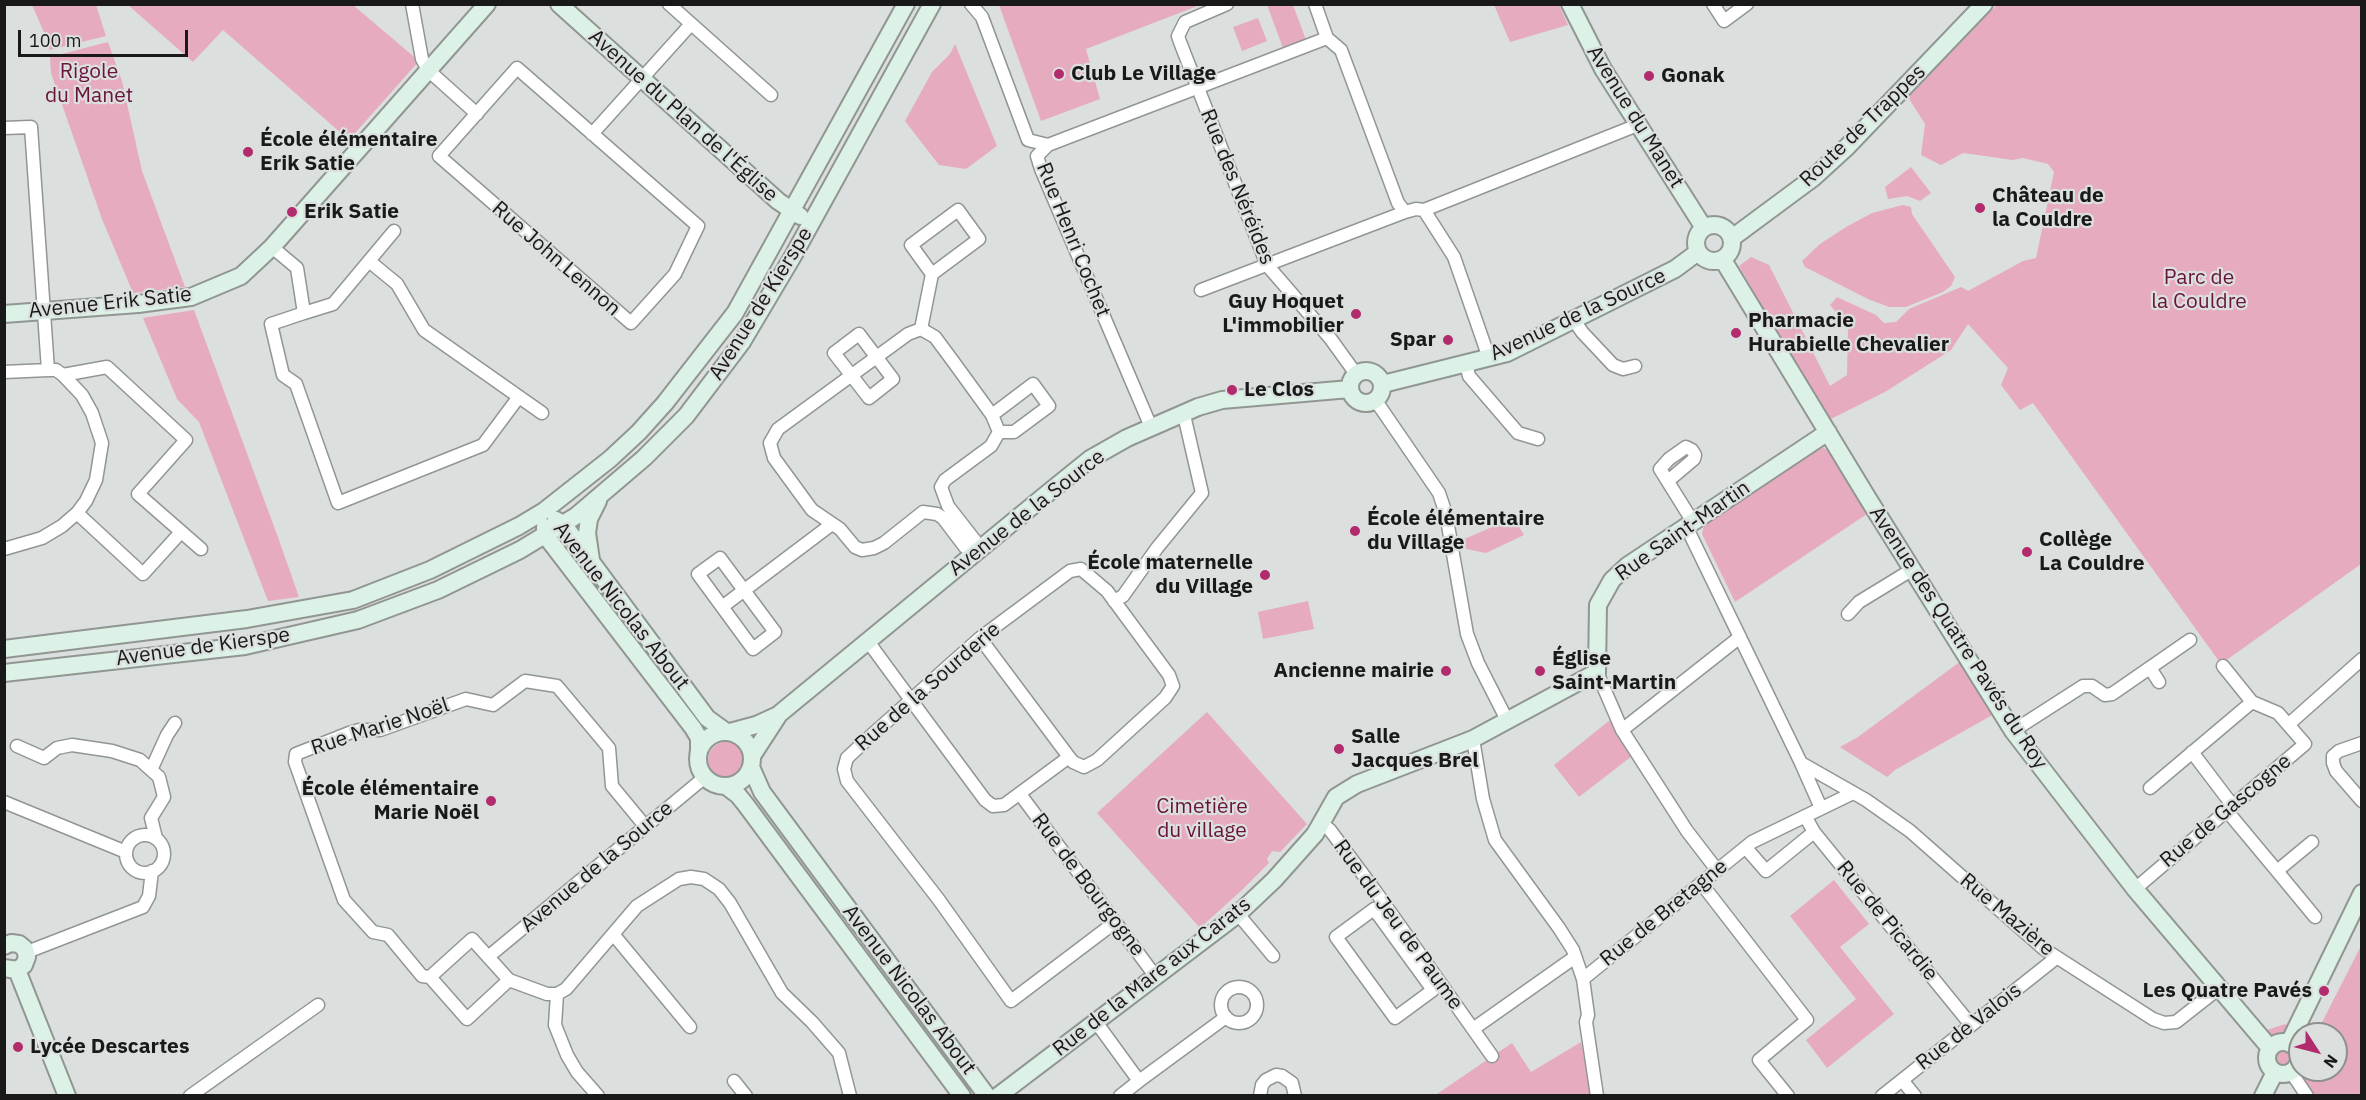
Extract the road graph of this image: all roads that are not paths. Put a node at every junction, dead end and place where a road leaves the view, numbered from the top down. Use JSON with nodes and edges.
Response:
{"nodes":[{"id":1,"x":412,"y":4,"type":"edge"},
{"id":2,"x":487,"y":4,"type":"edge"},
{"id":3,"x":559,"y":4,"type":"edge"},
{"id":4,"x":669,"y":4,"type":"edge"},
{"id":5,"x":906,"y":4,"type":"edge"},
{"id":6,"x":932,"y":4,"type":"edge"},
{"id":7,"x":971,"y":4,"type":"edge"},
{"id":8,"x":1227,"y":4,"type":"edge"},
{"id":9,"x":1315,"y":4,"type":"edge"},
{"id":10,"x":1570,"y":4,"type":"edge"},
{"id":11,"x":1713,"y":4,"type":"edge"},
{"id":12,"x":1747,"y":4,"type":"edge"},
{"id":13,"x":1984,"y":4,"type":"edge"},
{"id":14,"x":691,"y":24,"type":"junction"},
{"id":15,"x":1327,"y":38,"type":"junction"},
{"id":16,"x":428,"y":70,"type":"junction"},
{"id":17,"x":642,"y":79,"type":"junction"},
{"id":18,"x":1197,"y":88,"type":"junction"},
{"id":19,"x":771,"y":95,"type":"dead end"},
{"id":20,"x":477,"y":114,"type":"junction"},
{"id":21,"x":1640,"y":124,"type":"junction"},
{"id":22,"x":4,"y":128,"type":"edge"},
{"id":23,"x":592,"y":134,"type":"junction"},
{"id":24,"x":1047,"y":145,"type":"junction"},
{"id":25,"x":1424,"y":210,"type":"junction"},
{"id":26,"x":792,"y":212,"type":"junction"},
{"id":27,"x":1405,"y":212,"type":"junction"},
{"id":28,"x":812,"y":222,"type":"junction"},
{"id":29,"x":1704,"y":228,"type":"junction"},
{"id":30,"x":394,"y":231,"type":"dead end"},
{"id":31,"x":1732,"y":238,"type":"junction"},
{"id":32,"x":272,"y":247,"type":"junction"},
{"id":33,"x":1698,"y":252,"type":"junction"},
{"id":34,"x":1723,"y":260,"type":"junction"},
{"id":35,"x":369,"y":261,"type":"junction"},
{"id":36,"x":1267,"y":266,"type":"junction"},
{"id":37,"x":932,"y":274,"type":"junction"},
{"id":38,"x":1201,"y":290,"type":"dead end"},
{"id":39,"x":44,"y":311,"type":"junction"},
{"id":40,"x":304,"y":313,"type":"junction"},
{"id":41,"x":4,"y":314,"type":"edge"},
{"id":42,"x":1574,"y":320,"type":"junction"},
{"id":43,"x":921,"y":329,"type":"junction"},
{"id":44,"x":876,"y":357,"type":"junction"},
{"id":45,"x":1489,"y":358,"type":"junction"},
{"id":46,"x":1466,"y":364,"type":"junction"},
{"id":47,"x":1635,"y":366,"type":"dead end"},
{"id":48,"x":48,"y":370,"type":"junction"},
{"id":49,"x":4,"y":372,"type":"edge"},
{"id":50,"x":63,"y":375,"type":"junction"},
{"id":51,"x":852,"y":375,"type":"junction"},
{"id":52,"x":1353,"y":382,"type":"junction"},
{"id":53,"x":1383,"y":384,"type":"junction"},
{"id":54,"x":518,"y":398,"type":"junction"},
{"id":55,"x":1376,"y":401,"type":"junction"},
{"id":56,"x":542,"y":413,"type":"dead end"},
{"id":57,"x":1184,"y":415,"type":"junction"},
{"id":58,"x":992,"y":416,"type":"junction"},
{"id":59,"x":1151,"y":427,"type":"junction"},
{"id":60,"x":999,"y":432,"type":"junction"},
{"id":61,"x":1828,"y":432,"type":"junction"},
{"id":62,"x":1538,"y":439,"type":"dead end"},
{"id":63,"x":1668,"y":481,"type":"dead end"},
{"id":64,"x":601,"y":495,"type":"junction"},
{"id":65,"x":948,"y":506,"type":"junction"},
{"id":66,"x":77,"y":513,"type":"junction"},
{"id":67,"x":937,"y":514,"type":"junction"},
{"id":68,"x":554,"y":518,"type":"junction"},
{"id":69,"x":832,"y":524,"type":"junction"},
{"id":70,"x":1689,"y":524,"type":"junction"},
{"id":71,"x":182,"y":532,"type":"junction"},
{"id":72,"x":545,"y":536,"type":"junction"},
{"id":73,"x":4,"y":549,"type":"edge"},
{"id":74,"x":201,"y":549,"type":"dead end"},
{"id":75,"x":977,"y":551,"type":"junction"},
{"id":76,"x":591,"y":561,"type":"junction"},
{"id":77,"x":1913,"y":569,"type":"junction"},
{"id":78,"x":744,"y":590,"type":"junction"},
{"id":79,"x":1114,"y":602,"type":"junction"},
{"id":80,"x":722,"y":607,"type":"junction"},
{"id":81,"x":1848,"y":614,"type":"dead end"},
{"id":82,"x":1740,"y":637,"type":"junction"},
{"id":83,"x":980,"y":638,"type":"junction"},
{"id":84,"x":2190,"y":640,"type":"dead end"},
{"id":85,"x":868,"y":641,"type":"junction"},
{"id":86,"x":56,"y":643,"type":"junction"},
{"id":87,"x":4,"y":649,"type":"edge"},
{"id":88,"x":4,"y":658,"type":"edge"},
{"id":89,"x":2361,"y":659,"type":"edge"},
{"id":90,"x":2223,"y":666,"type":"dead end"},
{"id":91,"x":2150,"y":668,"type":"junction"},
{"id":92,"x":1598,"y":672,"type":"junction"},
{"id":93,"x":4,"y":673,"type":"edge"},
{"id":94,"x":2159,"y":682,"type":"dead end"},
{"id":95,"x":911,"y":700,"type":"junction"},
{"id":96,"x":2252,"y":702,"type":"junction"},
{"id":97,"x":778,"y":715,"type":"junction"},
{"id":98,"x":1508,"y":722,"type":"junction"},
{"id":99,"x":175,"y":723,"type":"dead end"},
{"id":100,"x":2289,"y":723,"type":"junction"},
{"id":101,"x":1623,"y":730,"type":"junction"},
{"id":102,"x":2013,"y":731,"type":"junction"},
{"id":103,"x":727,"y":732,"type":"junction"},
{"id":104,"x":1473,"y":739,"type":"junction"},
{"id":105,"x":2361,"y":743,"type":"edge"},
{"id":106,"x":17,"y":746,"type":"dead end"},
{"id":107,"x":699,"y":751,"type":"junction"},
{"id":108,"x":2192,"y":752,"type":"junction"},
{"id":109,"x":1069,"y":757,"type":"junction"},
{"id":110,"x":751,"y":761,"type":"junction"},
{"id":111,"x":1801,"y":763,"type":"junction"},
{"id":112,"x":151,"y":770,"type":"junction"},
{"id":113,"x":705,"y":777,"type":"junction"},
{"id":114,"x":726,"y":786,"type":"junction"},
{"id":115,"x":2150,"y":788,"type":"dead end"},
{"id":116,"x":1853,"y":793,"type":"junction"},
{"id":117,"x":1020,"y":794,"type":"junction"},
{"id":118,"x":2361,"y":801,"type":"edge"},
{"id":119,"x":4,"y":802,"type":"edge"},
{"id":120,"x":1821,"y":808,"type":"junction"},
{"id":121,"x":2230,"y":808,"type":"junction"},
{"id":122,"x":1805,"y":816,"type":"junction"},
{"id":123,"x":1321,"y":823,"type":"junction"},
{"id":124,"x":645,"y":826,"type":"junction"},
{"id":125,"x":1815,"y":832,"type":"junction"},
{"id":126,"x":156,"y":838,"type":"junction"},
{"id":127,"x":2312,"y":842,"type":"dead end"},
{"id":128,"x":1746,"y":848,"type":"junction"},
{"id":129,"x":126,"y":852,"type":"junction"},
{"id":130,"x":1717,"y":870,"type":"junction"},
{"id":131,"x":152,"y":871,"type":"junction"},
{"id":132,"x":2277,"y":871,"type":"junction"},
{"id":133,"x":1701,"y":883,"type":"junction"},
{"id":134,"x":2135,"y":889,"type":"junction"},
{"id":135,"x":2361,"y":893,"type":"edge"},
{"id":136,"x":1238,"y":914,"type":"junction"},
{"id":137,"x":2315,"y":917,"type":"dead end"},
{"id":138,"x":1114,"y":923,"type":"junction"},
{"id":139,"x":613,"y":934,"type":"junction"},
{"id":140,"x":5,"y":942,"type":"edge"},
{"id":141,"x":27,"y":952,"type":"junction"},
{"id":142,"x":1273,"y":956,"type":"dead end"},
{"id":143,"x":488,"y":957,"type":"junction"},
{"id":144,"x":1575,"y":957,"type":"junction"},
{"id":145,"x":2056,"y":958,"type":"junction"},
{"id":146,"x":11,"y":969,"type":"edge"},
{"id":147,"x":430,"y":977,"type":"junction"},
{"id":148,"x":1156,"y":977,"type":"junction"},
{"id":149,"x":1583,"y":979,"type":"junction"},
{"id":150,"x":509,"y":980,"type":"junction"},
{"id":151,"x":2218,"y":989,"type":"junction"},
{"id":152,"x":1433,"y":990,"type":"joint"},
{"id":153,"x":557,"y":994,"type":"junction"},
{"id":154,"x":318,"y":1005,"type":"dead end"},
{"id":155,"x":1226,"y":1017,"type":"dead end"},
{"id":156,"x":1096,"y":1022,"type":"junction"},
{"id":157,"x":2299,"y":1022,"type":"edge"},
{"id":158,"x":1971,"y":1025,"type":"junction"},
{"id":159,"x":690,"y":1027,"type":"dead end"},
{"id":160,"x":1473,"y":1029,"type":"junction"},
{"id":161,"x":2288,"y":1043,"type":"edge"},
{"id":162,"x":2270,"y":1048,"type":"junction"},
{"id":163,"x":1492,"y":1056,"type":"dead end"},
{"id":164,"x":2288,"y":1069,"type":"edge"},
{"id":165,"x":2283,"y":1072,"type":"junction"},
{"id":166,"x":1902,"y":1080,"type":"junction"},
{"id":167,"x":734,"y":1081,"type":"dead end"},
{"id":168,"x":1140,"y":1081,"type":"junction"},
{"id":169,"x":67,"y":1095,"type":"edge"},
{"id":170,"x":190,"y":1095,"type":"edge"},
{"id":171,"x":598,"y":1095,"type":"edge"},
{"id":172,"x":746,"y":1095,"type":"edge"},
{"id":173,"x":850,"y":1095,"type":"edge"},
{"id":174,"x":962,"y":1095,"type":"edge"},
{"id":175,"x":987,"y":1095,"type":"edge"},
{"id":176,"x":998,"y":1095,"type":"edge"},
{"id":177,"x":1120,"y":1095,"type":"edge"},
{"id":178,"x":1260,"y":1095,"type":"edge"},
{"id":179,"x":1295,"y":1095,"type":"edge"},
{"id":180,"x":1597,"y":1095,"type":"edge"},
{"id":181,"x":1788,"y":1095,"type":"edge"},
{"id":182,"x":1882,"y":1095,"type":"edge"},
{"id":183,"x":1915,"y":1095,"type":"edge"},
{"id":184,"x":2263,"y":1095,"type":"edge"},
{"id":185,"x":2307,"y":1095,"type":"edge"}],
"edges":[{"from":1,"to":16,"type":"street"},
{"from":2,"to":16,"type":"street","name":"Avenue Erik Satie"},
{"from":3,"to":17,"type":"street","name":"Avenue du Plan de l'Église"},
{"from":4,"to":14,"type":"street"},
{"from":5,"to":26,"type":"street","name":"Avenue de Kierspe"},
{"from":6,"to":28,"type":"street","name":"Avenue de Kierspe"},
{"from":7,"to":24,"type":"street","name":"Rue Henri Cochet"},
{"from":8,"to":18,"type":"street","name":"Rue des Néréides"},
{"from":9,"to":15,"type":"street"},
{"from":10,"to":21,"type":"street","name":"Avenue du Manet"},
{"from":11,"to":12,"type":"street"},
{"from":13,"to":31,"type":"street","name":"Route de Trappes"},
{"from":14,"to":17,"type":"street"},
{"from":14,"to":19,"type":"street"},
{"from":15,"to":18,"type":"street"},
{"from":15,"to":27,"type":"street"},
{"from":16,"to":20,"type":"street"},
{"from":16,"to":32,"type":"street","name":"Avenue Erik Satie"},
{"from":17,"to":23,"type":"street"},
{"from":17,"to":26,"type":"street","name":"Avenue du Plan de l'Église"},
{"from":18,"to":24,"type":"street"},
{"from":18,"to":36,"type":"street","name":"Rue des Néréides"},
{"from":20,"to":23,"type":"street","name":"Rue John Lennon"},
{"from":20,"to":23,"type":"street","name":"Rue John Lennon"},
{"from":21,"to":25,"type":"street"},
{"from":21,"to":29,"type":"street","name":"Avenue du Manet"},
{"from":22,"to":39,"type":"street"},
{"from":24,"to":59,"type":"street","name":"Rue Henri Cochet"},
{"from":25,"to":27,"type":"street"},
{"from":25,"to":45,"type":"street"},
{"from":26,"to":28,"type":"street","name":"Avenue du Plan de l'Église"},
{"from":26,"to":68,"type":"street","name":"Avenue de Kierspe"},
{"from":27,"to":36,"type":"street"},
{"from":28,"to":64,"type":"street","name":"Avenue de Kierspe"},
{"from":29,"to":31,"type":"street"},
{"from":29,"to":33,"type":"street"},
{"from":30,"to":35,"type":"street"},
{"from":31,"to":34,"type":"street"},
{"from":32,"to":39,"type":"street","name":"Avenue Erik Satie"},
{"from":32,"to":40,"type":"street"},
{"from":33,"to":34,"type":"street"},
{"from":33,"to":42,"type":"street","name":"Avenue de la Source"},
{"from":34,"to":61,"type":"street","name":"Avenue des Quatre Pavés du Roy"},
{"from":35,"to":40,"type":"street"},
{"from":35,"to":54,"type":"street"},
{"from":36,"to":38,"type":"street"},
{"from":36,"to":52,"type":"street","name":"Rue des Néréides"},
{"from":37,"to":37,"type":"street"},
{"from":37,"to":43,"type":"street"},
{"from":39,"to":41,"type":"street","name":"Avenue Erik Satie"},
{"from":39,"to":48,"type":"street"},
{"from":40,"to":54,"type":"street"},
{"from":42,"to":45,"type":"street","name":"Avenue de la Source"},
{"from":42,"to":47,"type":"street"},
{"from":43,"to":44,"type":"street"},
{"from":43,"to":58,"type":"street"},
{"from":44,"to":51,"type":"street"},
{"from":44,"to":51,"type":"street"},
{"from":44,"to":51,"type":"street"},
{"from":45,"to":46,"type":"street","name":"Avenue de la Source"},
{"from":46,"to":53,"type":"street","name":"Avenue de la Source"},
{"from":46,"to":62,"type":"street"},
{"from":48,"to":49,"type":"street"},
{"from":48,"to":50,"type":"street"},
{"from":50,"to":66,"type":"street"},
{"from":50,"to":71,"type":"street"},
{"from":51,"to":69,"type":"street"},
{"from":52,"to":53,"type":"street"},
{"from":52,"to":55,"type":"street"},
{"from":52,"to":57,"type":"street","name":"Avenue de la Source"},
{"from":53,"to":55,"type":"street"},
{"from":54,"to":56,"type":"street"},
{"from":55,"to":98,"type":"street"},
{"from":57,"to":59,"type":"street","name":"Avenue de la Source"},
{"from":57,"to":79,"type":"street"},
{"from":58,"to":60,"type":"street"},
{"from":58,"to":60,"type":"street"},
{"from":59,"to":75,"type":"street","name":"Avenue de la Source"},
{"from":60,"to":65,"type":"street"},
{"from":61,"to":70,"type":"street","name":"Rue Saint-Martin"},
{"from":61,"to":77,"type":"street","name":"Avenue des Quatre Pavés du Roy"},
{"from":63,"to":70,"type":"street"},
{"from":64,"to":68,"type":"street","name":"Avenue de Kierspe"},
{"from":64,"to":76,"type":"street"},
{"from":65,"to":67,"type":"street"},
{"from":65,"to":75,"type":"street"},
{"from":66,"to":71,"type":"street"},
{"from":66,"to":73,"type":"street"},
{"from":67,"to":69,"type":"street"},
{"from":67,"to":75,"type":"street"},
{"from":68,"to":72,"type":"street","name":"Avenue de Kierspe"},
{"from":68,"to":76,"type":"street","name":"Avenue Nicolas About"},
{"from":68,"to":86,"type":"street","name":"Avenue de Kierspe"},
{"from":69,"to":78,"type":"street"},
{"from":70,"to":82,"type":"street"},
{"from":70,"to":92,"type":"street","name":"Rue Saint-Martin"},
{"from":71,"to":74,"type":"street"},
{"from":72,"to":93,"type":"street","name":"Avenue de Kierspe"},
{"from":72,"to":107,"type":"street","name":"Avenue Nicolas About"},
{"from":75,"to":85,"type":"street","name":"Avenue de la Source"},
{"from":76,"to":103,"type":"street","name":"Avenue Nicolas About"},
{"from":77,"to":81,"type":"street"},
{"from":77,"to":102,"type":"street","name":"Avenue des Quatre Pavés du Roy"},
{"from":78,"to":80,"type":"street"},
{"from":78,"to":80,"type":"street"},
{"from":78,"to":80,"type":"street"},
{"from":79,"to":83,"type":"street","name":"Rue de la Sourderie"},
{"from":79,"to":109,"type":"street"},
{"from":82,"to":101,"type":"street"},
{"from":82,"to":111,"type":"street"},
{"from":83,"to":95,"type":"street","name":"Rue de la Sourderie"},
{"from":83,"to":109,"type":"street"},
{"from":84,"to":91,"type":"street"},
{"from":85,"to":95,"type":"street"},
{"from":85,"to":97,"type":"street","name":"Avenue de la Source"},
{"from":86,"to":87,"type":"street","name":"Avenue de Kierspe"},
{"from":86,"to":88,"type":"street"},
{"from":89,"to":100,"type":"street","name":"Rue de Gascogne"},
{"from":90,"to":96,"type":"street"},
{"from":91,"to":94,"type":"street"},
{"from":91,"to":102,"type":"street"},
{"from":92,"to":98,"type":"street","name":"Rue de la Mare aux Carats"},
{"from":92,"to":101,"type":"street"},
{"from":95,"to":117,"type":"street"},
{"from":95,"to":138,"type":"street","name":"Rue de la Sourderie"},
{"from":96,"to":100,"type":"street"},
{"from":96,"to":108,"type":"street"},
{"from":97,"to":103,"type":"street","name":"Avenue de la Source"},
{"from":97,"to":110,"type":"street","name":"Avenue de la Source"},
{"from":98,"to":104,"type":"street","name":"Rue de la Mare aux Carats"},
{"from":99,"to":112,"type":"street"},
{"from":100,"to":121,"type":"street","name":"Rue de Gascogne"},
{"from":101,"to":130,"type":"street"},
{"from":102,"to":134,"type":"street","name":"Avenue des Quatre Pavés du Roy"},
{"from":103,"to":107,"type":"street"},
{"from":103,"to":110,"type":"street","name":"Avenue Nicolas About"},
{"from":104,"to":123,"type":"street","name":"Rue de la Mare aux Carats"},
{"from":104,"to":144,"type":"street"},
{"from":105,"to":118,"type":"street"},
{"from":106,"to":112,"type":"street"},
{"from":107,"to":113,"type":"street","name":"Avenue Nicolas About"},
{"from":108,"to":115,"type":"street"},
{"from":108,"to":121,"type":"street"},
{"from":109,"to":117,"type":"street"},
{"from":110,"to":114,"type":"street"},
{"from":110,"to":175,"type":"street","name":"Avenue Nicolas About"},
{"from":111,"to":116,"type":"street","name":"Rue Mazière"},
{"from":111,"to":120,"type":"street"},
{"from":112,"to":126,"type":"street"},
{"from":113,"to":114,"type":"street","name":"Avenue Nicolas About"},
{"from":113,"to":124,"type":"street","name":"Avenue de la Source"},
{"from":114,"to":174,"type":"street","name":"Avenue Nicolas About"},
{"from":116,"to":120,"type":"street","name":"Rue de Bretagne"},
{"from":116,"to":145,"type":"street","name":"Rue Mazière"},
{"from":117,"to":138,"type":"street","name":"Rue de Bourgogne"},
{"from":119,"to":129,"type":"street"},
{"from":120,"to":122,"type":"street","name":"Rue de Bretagne"},
{"from":121,"to":132,"type":"street"},
{"from":121,"to":134,"type":"street","name":"Rue de Gascogne"},
{"from":122,"to":125,"type":"street","name":"Rue de Picardie"},
{"from":122,"to":128,"type":"street","name":"Rue de Bretagne"},
{"from":123,"to":136,"type":"street","name":"Rue de la Mare aux Carats"},
{"from":123,"to":160,"type":"street","name":"Rue du Jeu de Paume"},
{"from":124,"to":143,"type":"street","name":"Avenue de la Source"},
{"from":124,"to":147,"type":"street","name":"Rue Marie Noël"},
{"from":125,"to":128,"type":"street","name":"Rue de Bretagne"},
{"from":125,"to":158,"type":"street","name":"Rue de Picardie"},
{"from":126,"to":129,"type":"street"},
{"from":126,"to":131,"type":"street"},
{"from":127,"to":132,"type":"street"},
{"from":128,"to":130,"type":"street","name":"Rue de Bretagne"},
{"from":129,"to":131,"type":"street"},
{"from":130,"to":133,"type":"street","name":"Rue de Bretagne"},
{"from":131,"to":141,"type":"street"},
{"from":132,"to":137,"type":"street"},
{"from":133,"to":149,"type":"street","name":"Rue de Bretagne"},
{"from":133,"to":181,"type":"street"},
{"from":134,"to":151,"type":"street","name":"Avenue des Quatre Pavés du Roy"},
{"from":135,"to":157,"type":"street"},
{"from":136,"to":142,"type":"street"},
{"from":136,"to":148,"type":"street","name":"Rue de la Mare aux Carats"},
{"from":138,"to":148,"type":"street","name":"Rue de Bourgogne"},
{"from":139,"to":153,"type":"street"},
{"from":139,"to":159,"type":"street"},
{"from":139,"to":173,"type":"street"},
{"from":140,"to":141,"type":"street"},
{"from":141,"to":146,"type":"street"},
{"from":143,"to":147,"type":"street"},
{"from":143,"to":150,"type":"street"},
{"from":144,"to":149,"type":"street"},
{"from":144,"to":160,"type":"street","name":"Rue du Jeu de Paume"},
{"from":145,"to":151,"type":"street","name":"Rue Mazière"},
{"from":145,"to":158,"type":"street","name":"Rue de Valois"},
{"from":146,"to":169,"type":"street"},
{"from":147,"to":150,"type":"street"},
{"from":148,"to":156,"type":"street","name":"Rue de la Mare aux Carats"},
{"from":149,"to":180,"type":"street"},
{"from":150,"to":153,"type":"street"},
{"from":151,"to":162,"type":"street","name":"Avenue des Quatre Pavés du Roy"},
{"from":152,"to":152,"type":"street"},
{"from":153,"to":171,"type":"street"},
{"from":154,"to":170,"type":"street"},
{"from":155,"to":168,"type":"street"},
{"from":156,"to":168,"type":"street"},
{"from":156,"to":176,"type":"street","name":"Rue de la Mare aux Carats"},
{"from":158,"to":166,"type":"street","name":"Rue de Valois"},
{"from":160,"to":163,"type":"street","name":"Rue du Jeu de Paume"},
{"from":161,"to":162,"type":"street"},
{"from":162,"to":165,"type":"street"},
{"from":164,"to":165,"type":"street"},
{"from":165,"to":184,"type":"street"},
{"from":165,"to":185,"type":"street"},
{"from":166,"to":182,"type":"street","name":"Rue de Valois"},
{"from":166,"to":183,"type":"street"},
{"from":167,"to":172,"type":"street"},
{"from":168,"to":177,"type":"street"},
{"from":178,"to":179,"type":"street"}]}
